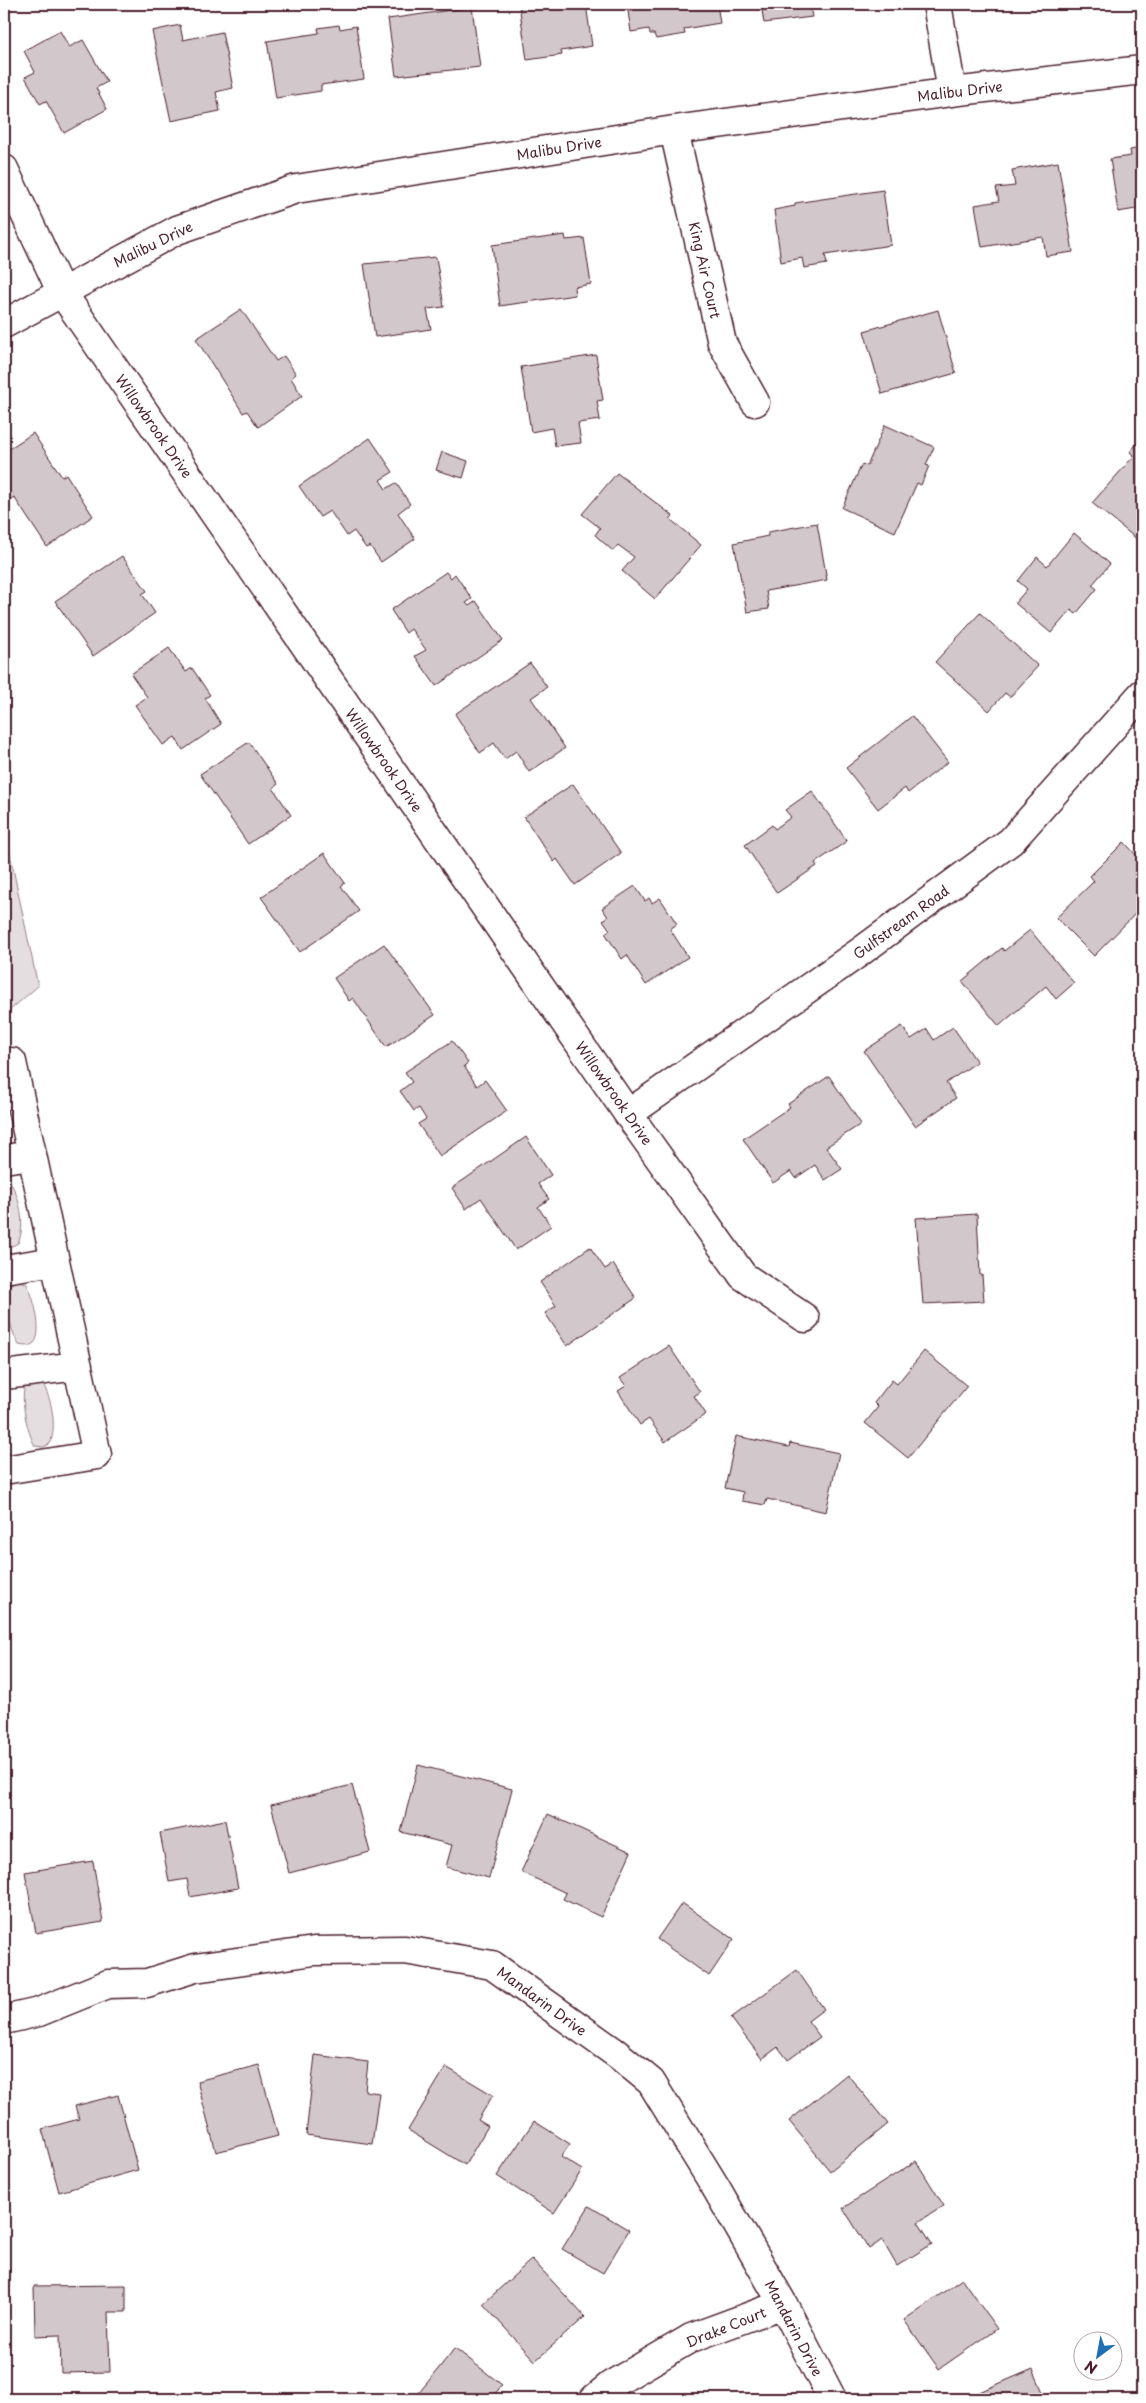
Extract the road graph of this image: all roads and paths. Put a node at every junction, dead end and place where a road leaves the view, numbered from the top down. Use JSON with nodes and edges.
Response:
{"nodes":[{"id":1,"x":938,"y":4,"type":"edge"},
{"id":2,"x":1142,"y":70,"type":"edge"},
{"id":3,"x":952,"y":92,"type":"junction"},
{"id":4,"x":674,"y":130,"type":"junction"},
{"id":5,"x":4,"y":169,"type":"edge"},
{"id":6,"x":61,"y":291,"type":"junction"},
{"id":7,"x":4,"y":324,"type":"edge"},
{"id":8,"x":755,"y":402,"type":"dead end"},
{"id":9,"x":1142,"y":694,"type":"edge"},
{"id":10,"x":4,"y":1062,"type":"edge"},
{"id":11,"x":628,"y":1114,"type":"junction"},
{"id":12,"x":32,"y":1155,"type":"junction"},
{"id":13,"x":4,"y":1159,"type":"edge"},
{"id":14,"x":55,"y":1261,"type":"junction"},
{"id":15,"x":4,"y":1268,"type":"edge"},
{"id":16,"x":805,"y":1318,"type":"dead end"},
{"id":17,"x":78,"y":1366,"type":"junction"},
{"id":18,"x":4,"y":1375,"type":"edge"},
{"id":19,"x":4,"y":1470,"type":"edge"},
{"id":20,"x":4,"y":2020,"type":"edge"},
{"id":21,"x":783,"y":2304,"type":"junction"},
{"id":22,"x":594,"y":2399,"type":"edge"},
{"id":23,"x":832,"y":2399,"type":"edge"}],
"edges":[{"from":1,"to":3,"type":"street"},
{"from":2,"to":3,"type":"street","name":"Malibu Drive"},
{"from":3,"to":4,"type":"street","name":"Malibu Drive"},
{"from":4,"to":6,"type":"street","name":"Malibu Drive"},
{"from":4,"to":8,"type":"street","name":"King Air Court"},
{"from":5,"to":6,"type":"street","name":"Willowbrook Drive"},
{"from":6,"to":7,"type":"street","name":"Malibu Drive"},
{"from":6,"to":11,"type":"street","name":"Willowbrook Drive"},
{"from":9,"to":11,"type":"street","name":"Gulfstream Road"},
{"from":10,"to":12,"type":"street"},
{"from":11,"to":16,"type":"street","name":"Willowbrook Drive"},
{"from":12,"to":13,"type":"street"},
{"from":12,"to":14,"type":"street"},
{"from":14,"to":15,"type":"street"},
{"from":14,"to":17,"type":"street"},
{"from":17,"to":18,"type":"street"},
{"from":17,"to":19,"type":"street"},
{"from":20,"to":21,"type":"street","name":"Mandarin Drive"},
{"from":21,"to":22,"type":"street","name":"Drake Court"},
{"from":21,"to":23,"type":"street","name":"Mandarin Drive"}]}
